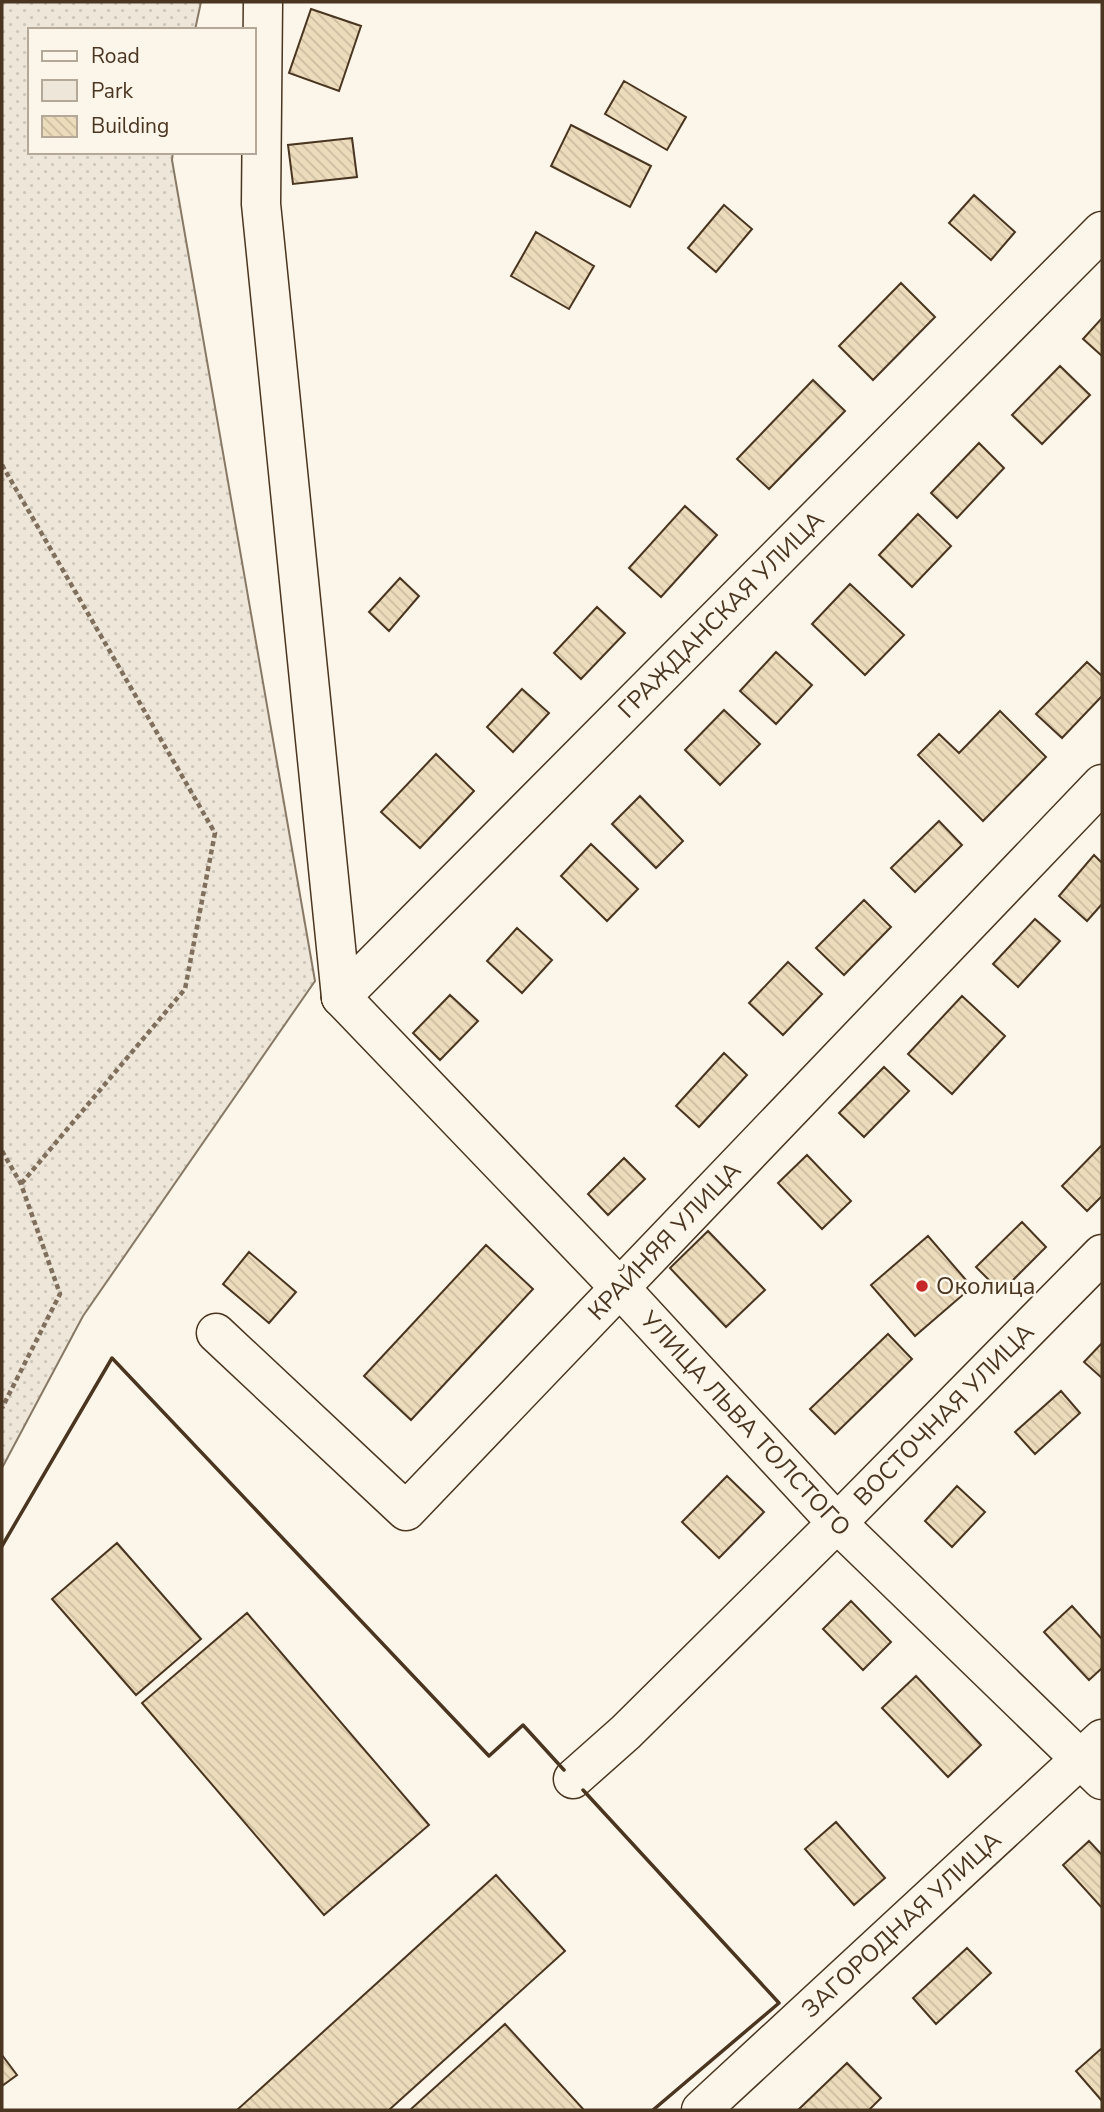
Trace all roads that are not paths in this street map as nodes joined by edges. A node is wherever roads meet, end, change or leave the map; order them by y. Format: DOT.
graph roads {
  1 [pos="263,2"];
  2 [pos="1102,231"];
  3 [pos="1102,784"];
  4 [pos="341,997"];
  5 [pos="1102,1254"];
  6 [pos="621,1289"];
  7 [pos="216,1333"];
  8 [pos="837,1523"];
  9 [pos="1095,1759"];
  10 [pos="573,1779"];
  11 [pos="701,2110"];
  1 -- 4 [label="street"];
  2 -- 4 [label="street, ГРАЖДАНСКАЯ УЛИЦА"];
  3 -- 6 [label="street, КРАЙНЯЯ УЛИЦА"];
  4 -- 6 [label="street, УЛИЦА ЛЬВА ТОЛСТОГО"];
  5 -- 8 [label="street, ВОСТОЧНАЯ УЛИЦА"];
  6 -- 7 [label="street, КРАЙНЯЯ УЛИЦА"];
  6 -- 8 [label="street, УЛИЦА ЛЬВА ТОЛСТОГО"];
  8 -- 9 [label="street, УЛИЦА ЛЬВА ТОЛСТОГО"];
  8 -- 10 [label="street, ВОСТОЧНАЯ УЛИЦА"];
  9 -- 11 [label="street, ЗАГОРОДНАЯ УЛИЦА"];
}
